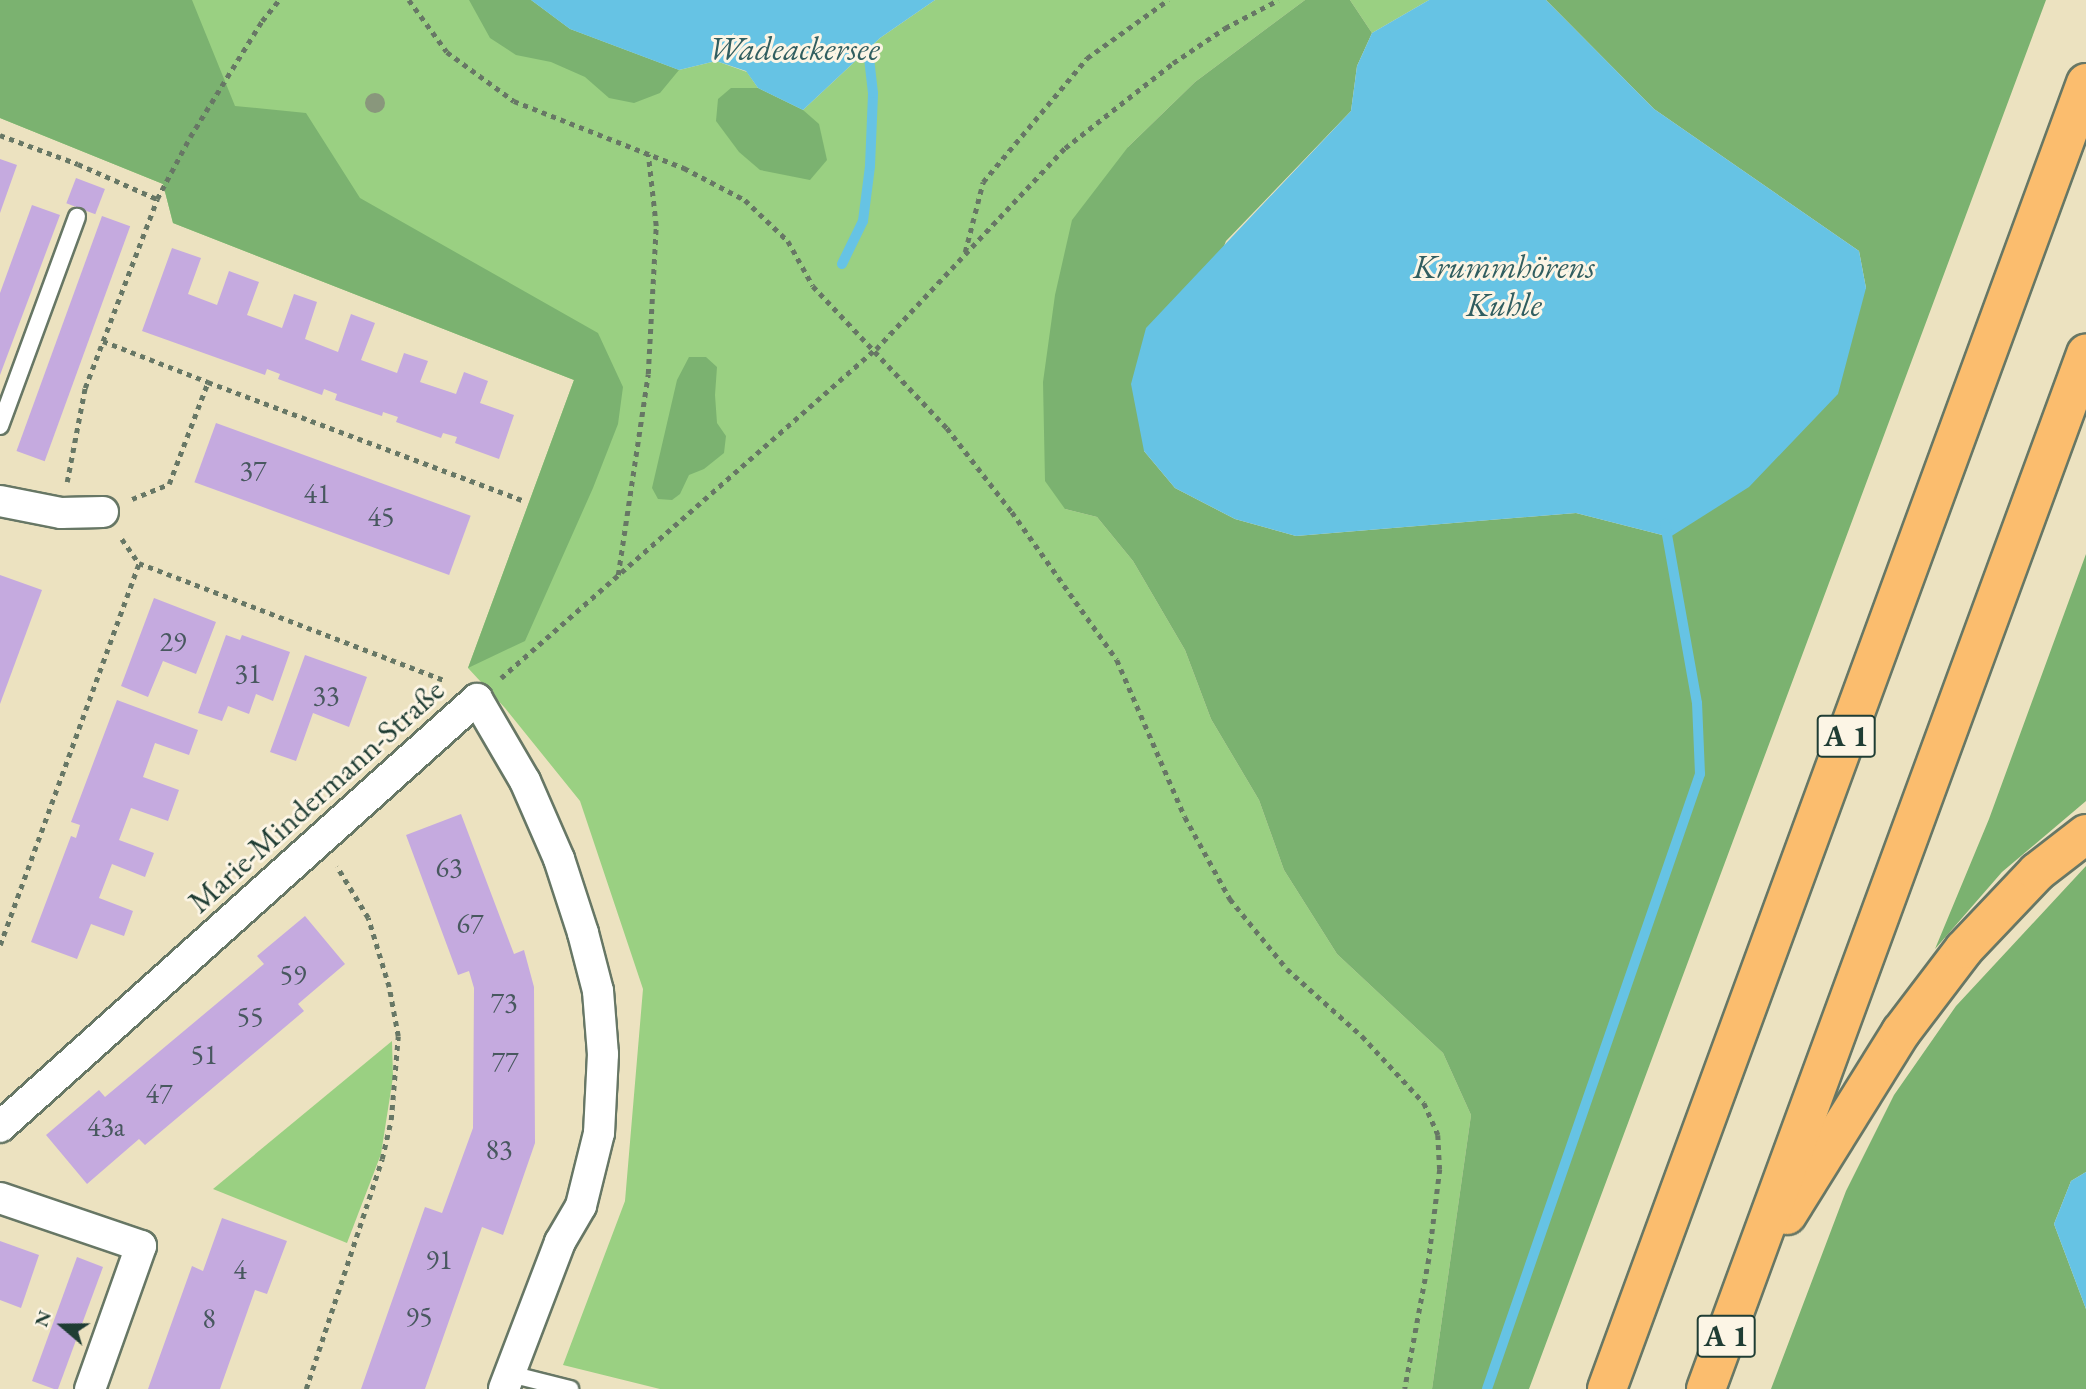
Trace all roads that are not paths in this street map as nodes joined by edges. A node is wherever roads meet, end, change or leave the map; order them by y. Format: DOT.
graph roads {
  1 [pos="2086,83"];
  2 [pos="77,217"];
  3 [pos="2086,354"];
  4 [pos="0,426"];
  5 [pos="0,501"];
  6 [pos="103,512"];
  7 [pos="2086,834"];
  8 [pos="0,1127"];
  9 [pos="0,1198"];
  10 [pos="1745,1282"];
  11 [pos="507,1382"];
  12 [pos="90,1389"];
  13 [pos="570,1389"];
  14 [pos="1607,1389"];
  15 [pos="1706,1389"];
  1 -- 14 [label="highway, A 1"];
  2 -- 4 [label="lane"];
  3 -- 10 [label="highway, A 1"];
  5 -- 6 [label="street"];
  7 -- 10 [label="highway"];
  8 -- 11 [label="street, Marie-Mindermann-Straße"];
  9 -- 12 [label="street"];
  10 -- 15 [label="highway, A 1"];
  11 -- 13 [label="lane"];
}
